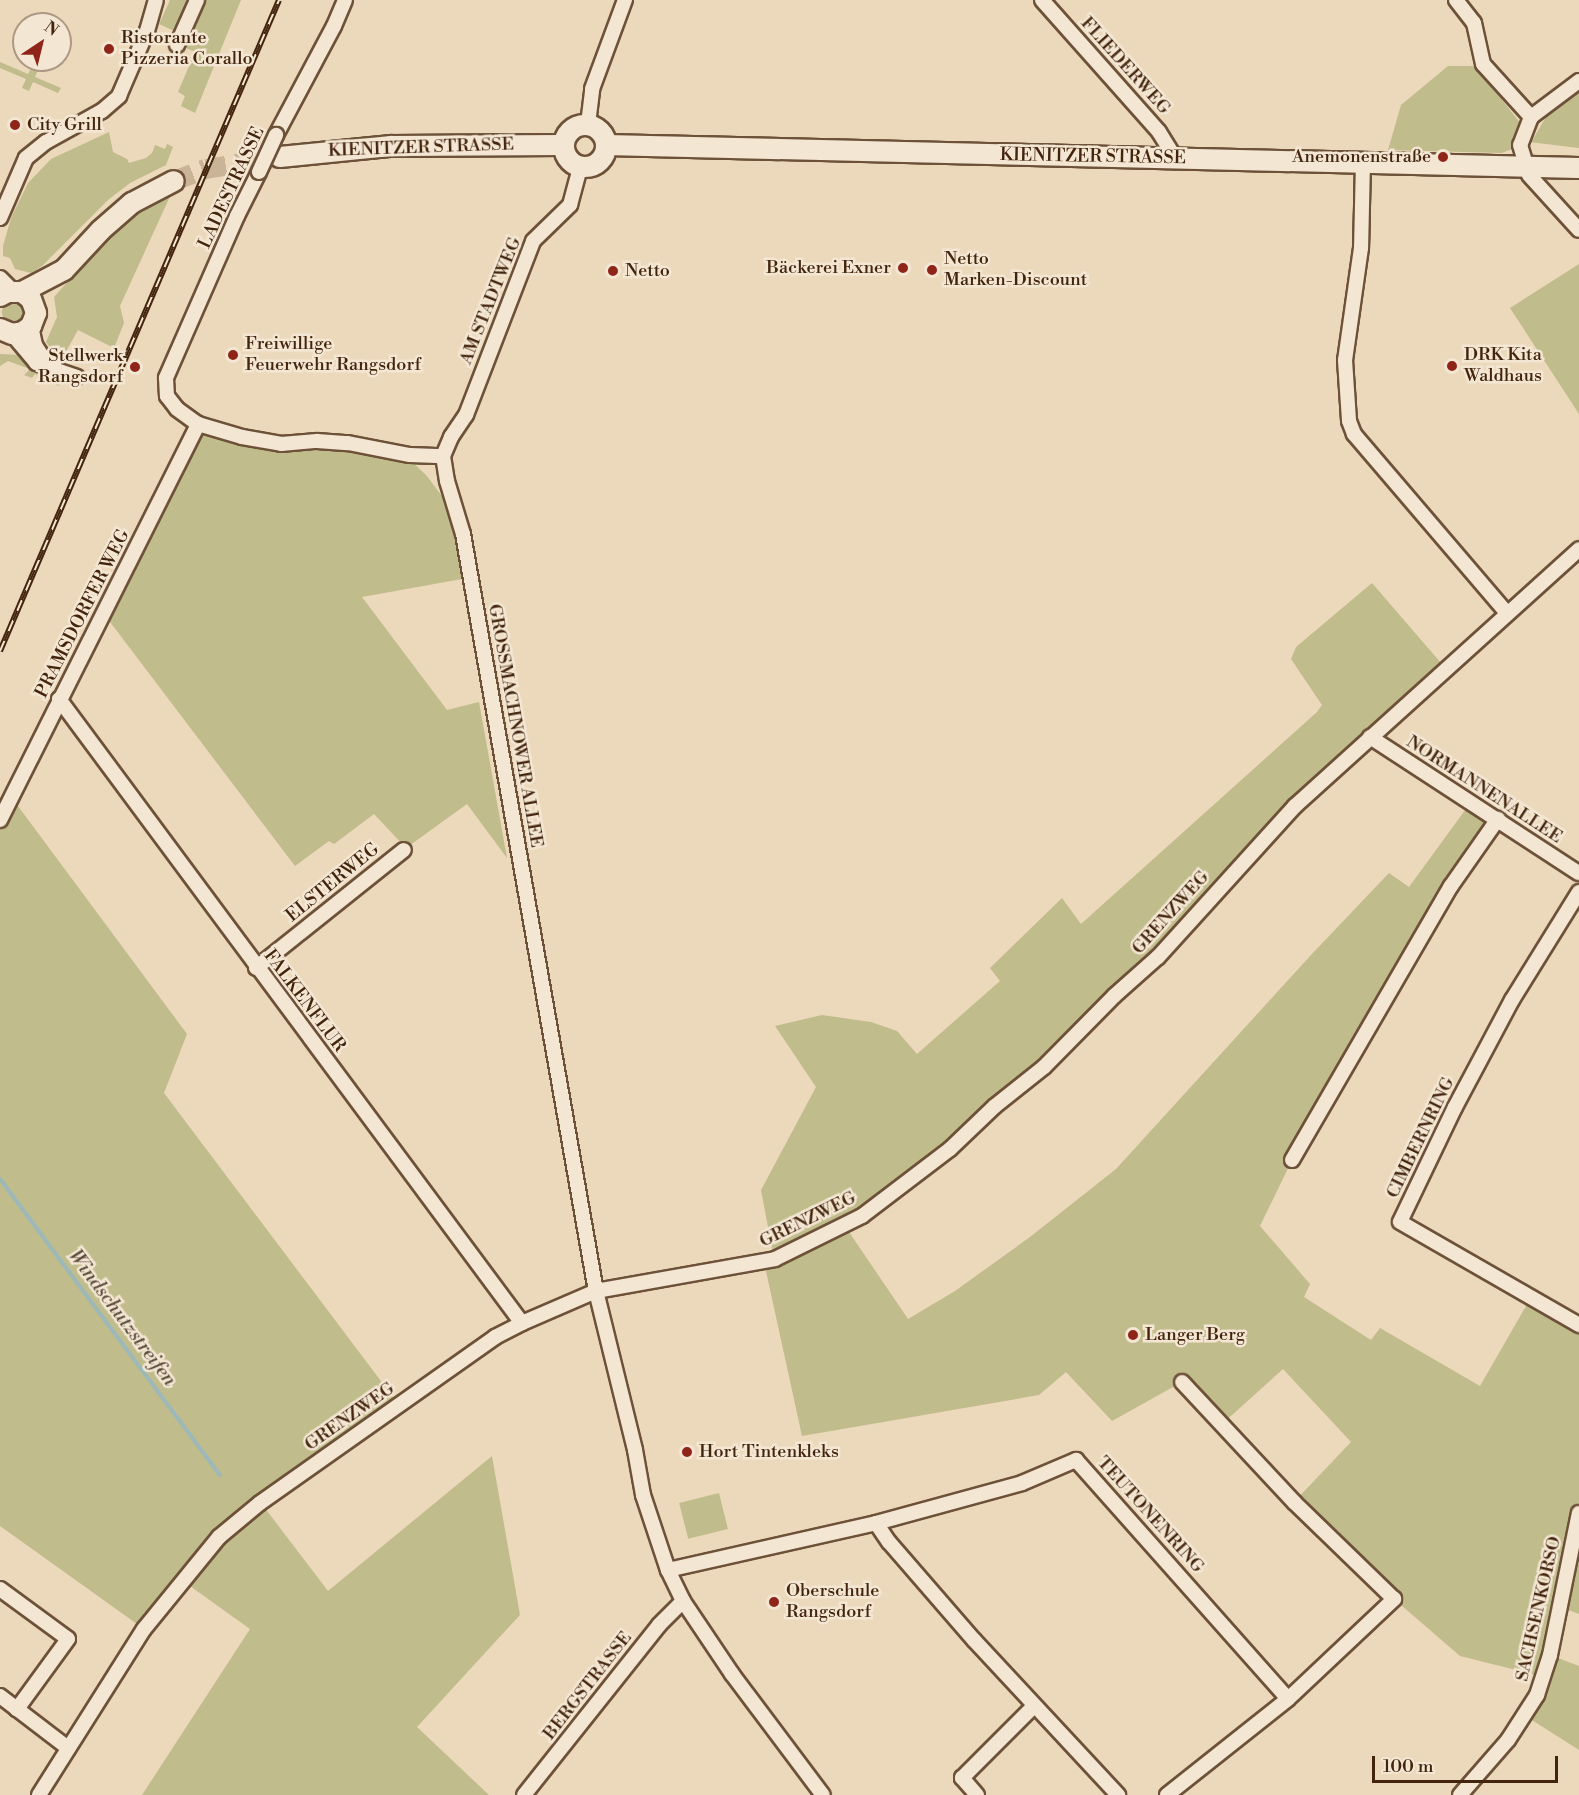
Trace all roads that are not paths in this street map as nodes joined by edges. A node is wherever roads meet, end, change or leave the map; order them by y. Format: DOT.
graph roads {
  1 [pos="156,0"];
  2 [pos="197,0"];
  3 [pos="345,0"];
  4 [pos="626,0"];
  5 [pos="1042,0"];
  6 [pos="1456,0"];
  7 [pos="177,45"];
  8 [pos="1579,81"];
  9 [pos="1531,117"];
  10 [pos="588,124"];
  11 [pos="563,145"];
  12 [pos="606,145"];
  13 [pos="280,157"];
  14 [pos="1176,159"];
  15 [pos="1363,162"];
  16 [pos="1525,166"];
  17 [pos="580,167"];
  18 [pos="1579,168"];
  19 [pos="174,181"];
  20 [pos="0,218"];
  21 [pos="1579,230"];
  22 [pos="64,270"];
  23 [pos="9,289"];
  24 [pos="33,317"];
  25 [pos="6,332"];
  26 [pos="198,424"];
  27 [pos="443,456"];
  28 [pos="1579,549"];
  29 [pos="1507,613"];
  30 [pos="59,699"];
  31 [pos="1370,737"];
  32 [pos="1498,819"];
  33 [pos="0,820"];
  34 [pos="404,849"];
  35 [pos="1577,869"];
  36 [pos="1579,892"];
  37 [pos="256,968"];
  38 [pos="1292,1160"];
  39 [pos="596,1291"];
  40 [pos="522,1323"];
  41 [pos="1579,1325"];
  42 [pos="1182,1382"];
  43 [pos="1579,1513"];
  44 [pos="876,1522"];
  45 [pos="668,1570"];
  46 [pos="0,1589"];
  47 [pos="683,1600"];
  48 [pos="0,1696"];
  49 [pos="1288,1699"];
  50 [pos="1033,1707"];
  51 [pos="17,1709"];
  52 [pos="68,1748"];
  53 [pos="39,1795"];
  54 [pos="524,1795"];
  55 [pos="823,1795"];
  56 [pos="977,1795"];
  57 [pos="1118,1795"];
  58 [pos="1167,1795"];
  59 [pos="1460,1795"];
  1 -- 20 [label="street"];
  2 -- 7 [label="street"];
  3 -- 26 [label="street, LADESTRASSE, bridge"];
  4 -- 10 [label="street"];
  5 -- 14 [label="street, FLIEDERWEG"];
  6 -- 9 [label="street"];
  8 -- 9 [label="street"];
  9 -- 16 [label="street"];
  10 -- 11 [label="street"];
  10 -- 12 [label="street"];
  11 -- 13 [label="street, KIENITZER STRASSE"];
  11 -- 17 [label="street"];
  12 -- 14 [label="street, KIENITZER STRASSE"];
  12 -- 17 [label="street"];
  14 -- 15 [label="street, KIENITZER STRASSE"];
  15 -- 16 [label="street, KIENITZER STRASSE"];
  15 -- 29 [label="street"];
  16 -- 18 [label="street, KIENITZER STRASSE"];
  16 -- 21 [label="street"];
  17 -- 27 [label="street, AM STADTWEG"];
  19 -- 22 [label="street"];
  22 -- 23 [label="street"];
  22 -- 24 [label="street"];
  23 -- 24 [label="street"];
  24 -- 25 [label="street"];
  24 -- 25 [label="street"];
  26 -- 27 [label="street"];
  26 -- 30 [label="street, PRAMSDORFER WEG"];
  27 -- 39 [label="street, GROSSMACHNOWER ALLEE"];
  28 -- 29 [label="street, GRENZWEG"];
  29 -- 31 [label="street, GRENZWEG"];
  30 -- 33 [label="street, PRAMSDORFER WEG"];
  30 -- 37 [label="street, FALKENFLUR"];
  31 -- 32 [label="street, NORMANNENALLEE"];
  31 -- 39 [label="street, GRENZWEG"];
  32 -- 35 [label="street, NORMANNENALLEE"];
  32 -- 38 [label="street"];
  34 -- 37 [label="street, ELSTERWEG"];
  36 -- 41 [label="street, CIMBERNRING"];
  37 -- 40 [label="street, FALKENFLUR"];
  39 -- 40 [label="street, GRENZWEG"];
  39 -- 45 [label="street, GROSSMACHNOWER ALLEE"];
  40 -- 52 [label="street, GRENZWEG"];
  42 -- 49 [label="street"];
  43 -- 59 [label="street, SACHSENKORSO"];
  44 -- 45 [label="street, TEUTONENRING"];
  44 -- 49 [label="street, TEUTONENRING"];
  44 -- 50 [label="street"];
  45 -- 47 [label="street, GROSSMACHNOWER ALLEE"];
  46 -- 51 [label="street"];
  47 -- 54 [label="street, BERGSTRASSE"];
  47 -- 55 [label="street, GROSSMACHNOWER ALLEE"];
  48 -- 51 [label="street"];
  49 -- 58 [label="street"];
  50 -- 56 [label="street"];
  50 -- 57 [label="street"];
  51 -- 52 [label="street"];
  52 -- 53 [label="street, GRENZWEG"];
}
